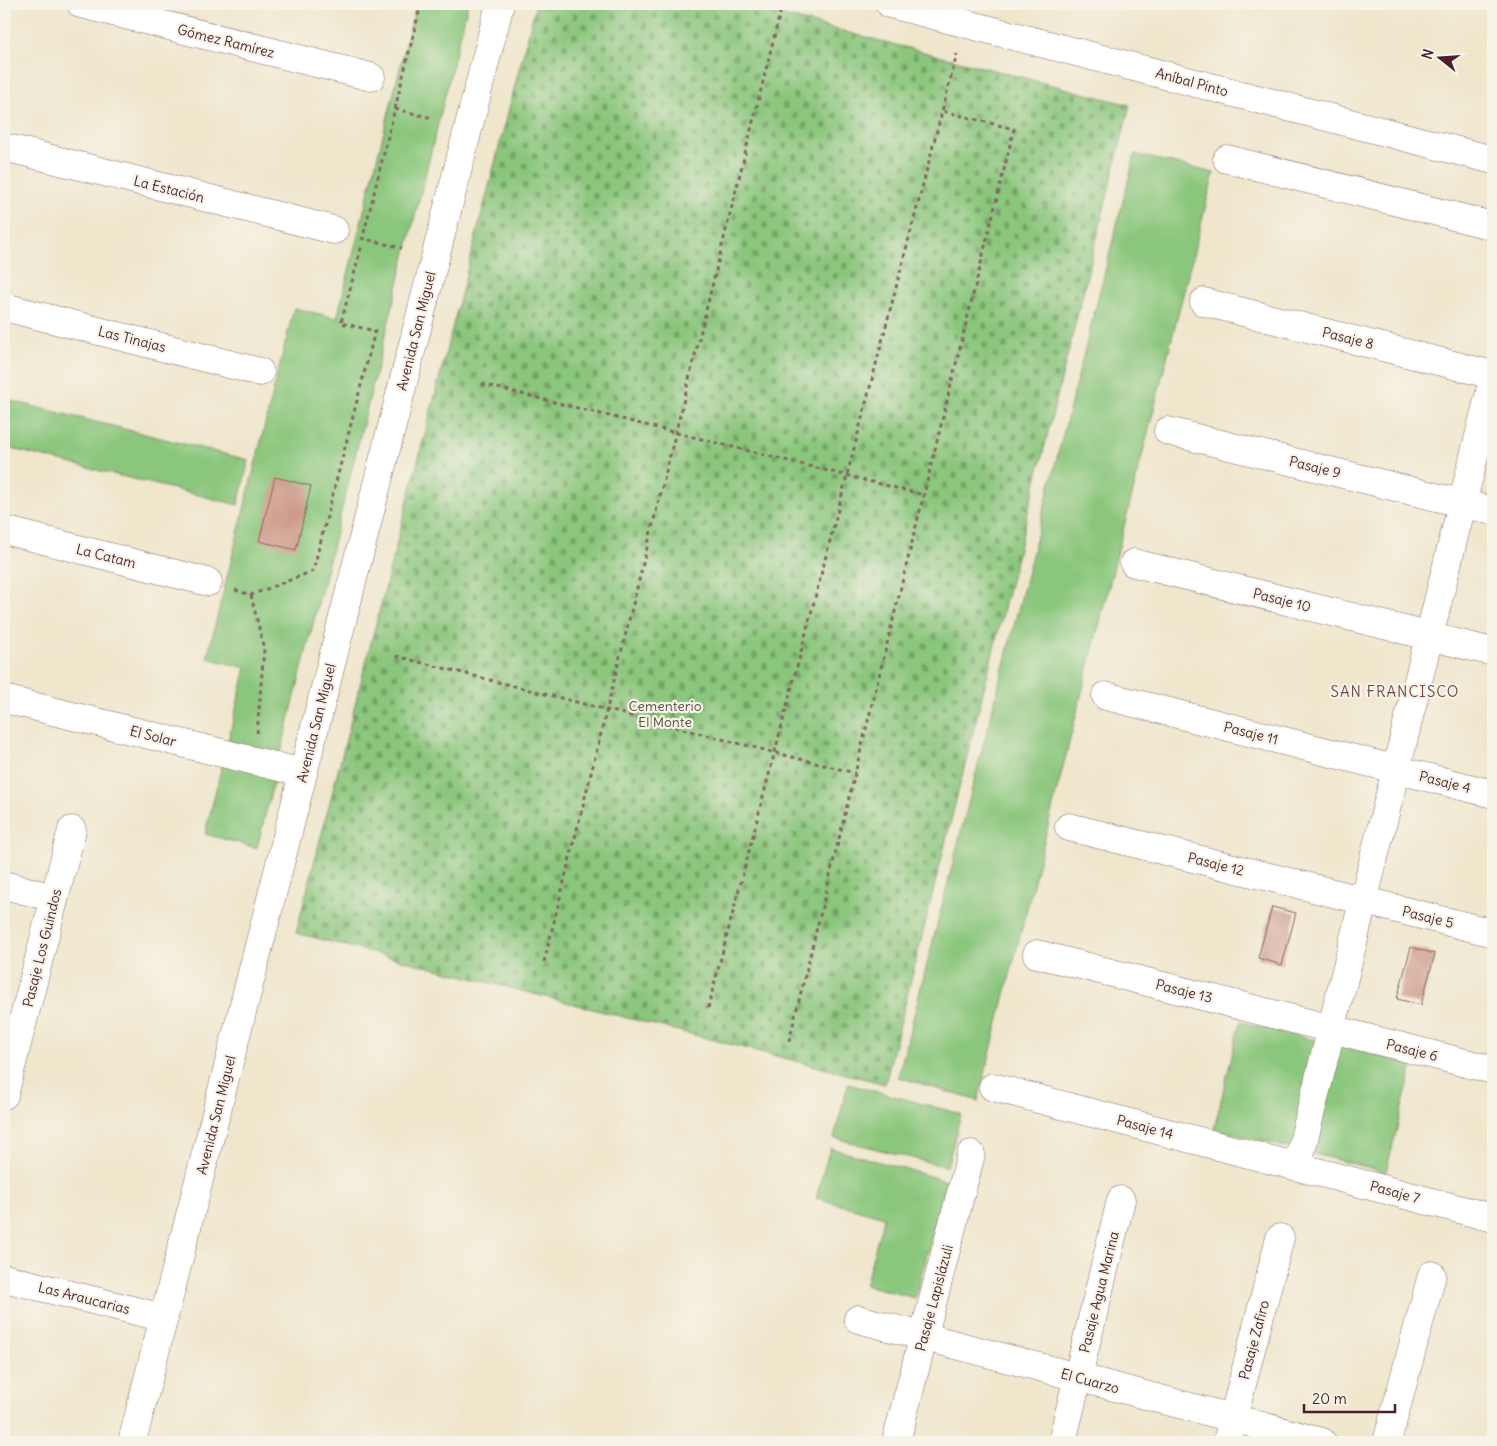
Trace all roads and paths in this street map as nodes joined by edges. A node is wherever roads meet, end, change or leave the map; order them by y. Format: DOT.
graph roads {
  1 [pos="81,4"];
  2 [pos="428,4"];
  3 [pos="500,4"];
  4 [pos="890,4"];
  5 [pos="781,9"];
  6 [pos="957,54"];
  7 [pos="371,78"];
  8 [pos="395,109"];
  9 [pos="942,111"];
  10 [pos="432,118"];
  11 [pos="4,147"];
  12 [pos="1227,159"];
  13 [pos="1493,160"];
  14 [pos="1493,226"];
  15 [pos="334,230"];
  16 [pos="363,238"];
  17 [pos="402,248"];
  18 [pos="1204,302"];
  19 [pos="4,307"];
  20 [pos="260,372"];
  21 [pos="1493,375"];
  22 [pos="1493,380"];
  23 [pos="482,384"];
  24 [pos="1168,431"];
  25 [pos="676,433"];
  26 [pos="848,476"];
  27 [pos="924,495"];
  28 [pos="1462,503"];
  29 [pos="1493,511"];
  30 [pos="4,530"];
  31 [pos="1134,563"];
  32 [pos="208,582"];
  33 [pos="1429,636"];
  34 [pos="1493,652"];
  35 [pos="396,656"];
  36 [pos="1106,696"];
  37 [pos="4,699"];
  38 [pos="607,710"];
  39 [pos="775,753"];
  40 [pos="253,761"];
  41 [pos="1396,770"];
  42 [pos="303,773"];
  43 [pos="855,773"];
  44 [pos="1493,794"];
  45 [pos="1069,827"];
  46 [pos="72,830"];
  47 [pos="4,885"];
  48 [pos="54,898"];
  49 [pos="1363,900"];
  50 [pos="1493,933"];
  51 [pos="1037,954"];
  52 [pos="544,962"];
  53 [pos="708,1008"];
  54 [pos="1331,1029"];
  55 [pos="789,1041"];
  56 [pos="1493,1070"];
  57 [pos="993,1087"];
  58 [pos="4,1095"];
  59 [pos="971,1154"];
  60 [pos="1297,1167"];
  61 [pos="1121,1200"];
  62 [pos="1493,1218"];
  63 [pos="1280,1238"];
  64 [pos="1432,1275"];
  65 [pos="4,1278"];
  66 [pos="164,1318"];
  67 [pos="858,1319"];
  68 [pos="924,1336"];
  69 [pos="1078,1377"];
  70 [pos="1230,1430"];
  71 [pos="132,1442"];
  72 [pos="896,1442"];
  73 [pos="1062,1442"];
  74 [pos="1322,1442"];
  75 [pos="1387,1442"];
  1 -- 7 [label="street, Gómez Ramírez"];
  2 -- 8 [label="path"];
  3 -- 42 [label="street, Avenida San Miguel"];
  4 -- 13 [label="street, Aníbal Pinto"];
  5 -- 25 [label="path"];
  6 -- 9 [label="path"];
  8 -- 10 [label="path"];
  8 -- 16 [label="path"];
  9 -- 26 [label="path"];
  9 -- 27 [label="path"];
  11 -- 15 [label="street, La Estación"];
  12 -- 14 [label="street"];
  15 -- 16 [label="path"];
  16 -- 17 [label="path"];
  16 -- 40 [label="path"];
  18 -- 21 [label="street, Pasaje 8"];
  19 -- 20 [label="street, Las Tinajas"];
  22 -- 28 [label="street"];
  23 -- 25 [label="path"];
  24 -- 28 [label="street, Pasaje 9"];
  25 -- 26 [label="path"];
  25 -- 38 [label="path"];
  26 -- 27 [label="path"];
  26 -- 39 [label="path"];
  27 -- 43 [label="path"];
  28 -- 29 [label="street, Pasaje 9"];
  28 -- 33 [label="street"];
  30 -- 32 [label="street, La Catam"];
  31 -- 33 [label="street, Pasaje 10"];
  33 -- 34 [label="street, Pasaje 10"];
  33 -- 41 [label="street"];
  35 -- 38 [label="path"];
  36 -- 41 [label="street, Pasaje 11"];
  37 -- 40 [label="street, El Solar"];
  38 -- 39 [label="path"];
  38 -- 52 [label="path"];
  39 -- 43 [label="path"];
  39 -- 53 [label="path"];
  40 -- 42 [label="street, El Solar"];
  41 -- 44 [label="street, Pasaje 4"];
  41 -- 49 [label="street"];
  42 -- 66 [label="street, Avenida San Miguel"];
  43 -- 55 [label="path"];
  45 -- 49 [label="street, Pasaje 12"];
  46 -- 48 [label="street, Pasaje Los Guindos"];
  47 -- 48 [label="street"];
  48 -- 58 [label="street, Pasaje Los Guindos"];
  49 -- 50 [label="street, Pasaje 5"];
  49 -- 54 [label="street"];
  51 -- 54 [label="street, Pasaje 13"];
  54 -- 56 [label="street, Pasaje 6"];
  54 -- 60 [label="street"];
  57 -- 60 [label="street, Pasaje 14"];
  59 -- 68 [label="street, Pasaje Lapislázuli"];
  60 -- 62 [label="street, Pasaje 7"];
  61 -- 69 [label="street, Pasaje Agua Marina"];
  63 -- 70 [label="street, Pasaje Zafiro"];
  64 -- 75 [label="street"];
  65 -- 66 [label="street, Las Araucarias"];
  66 -- 71 [label="street, Avenida San Miguel"];
  67 -- 68 [label="street, El Cuarzo"];
  68 -- 69 [label="street, El Cuarzo"];
  68 -- 72 [label="street, Pasaje Lapislázuli"];
  69 -- 70 [label="street, El Cuarzo"];
  69 -- 73 [label="street, Pasaje Agua Marina"];
  70 -- 74 [label="street, El Cuarzo"];
}
